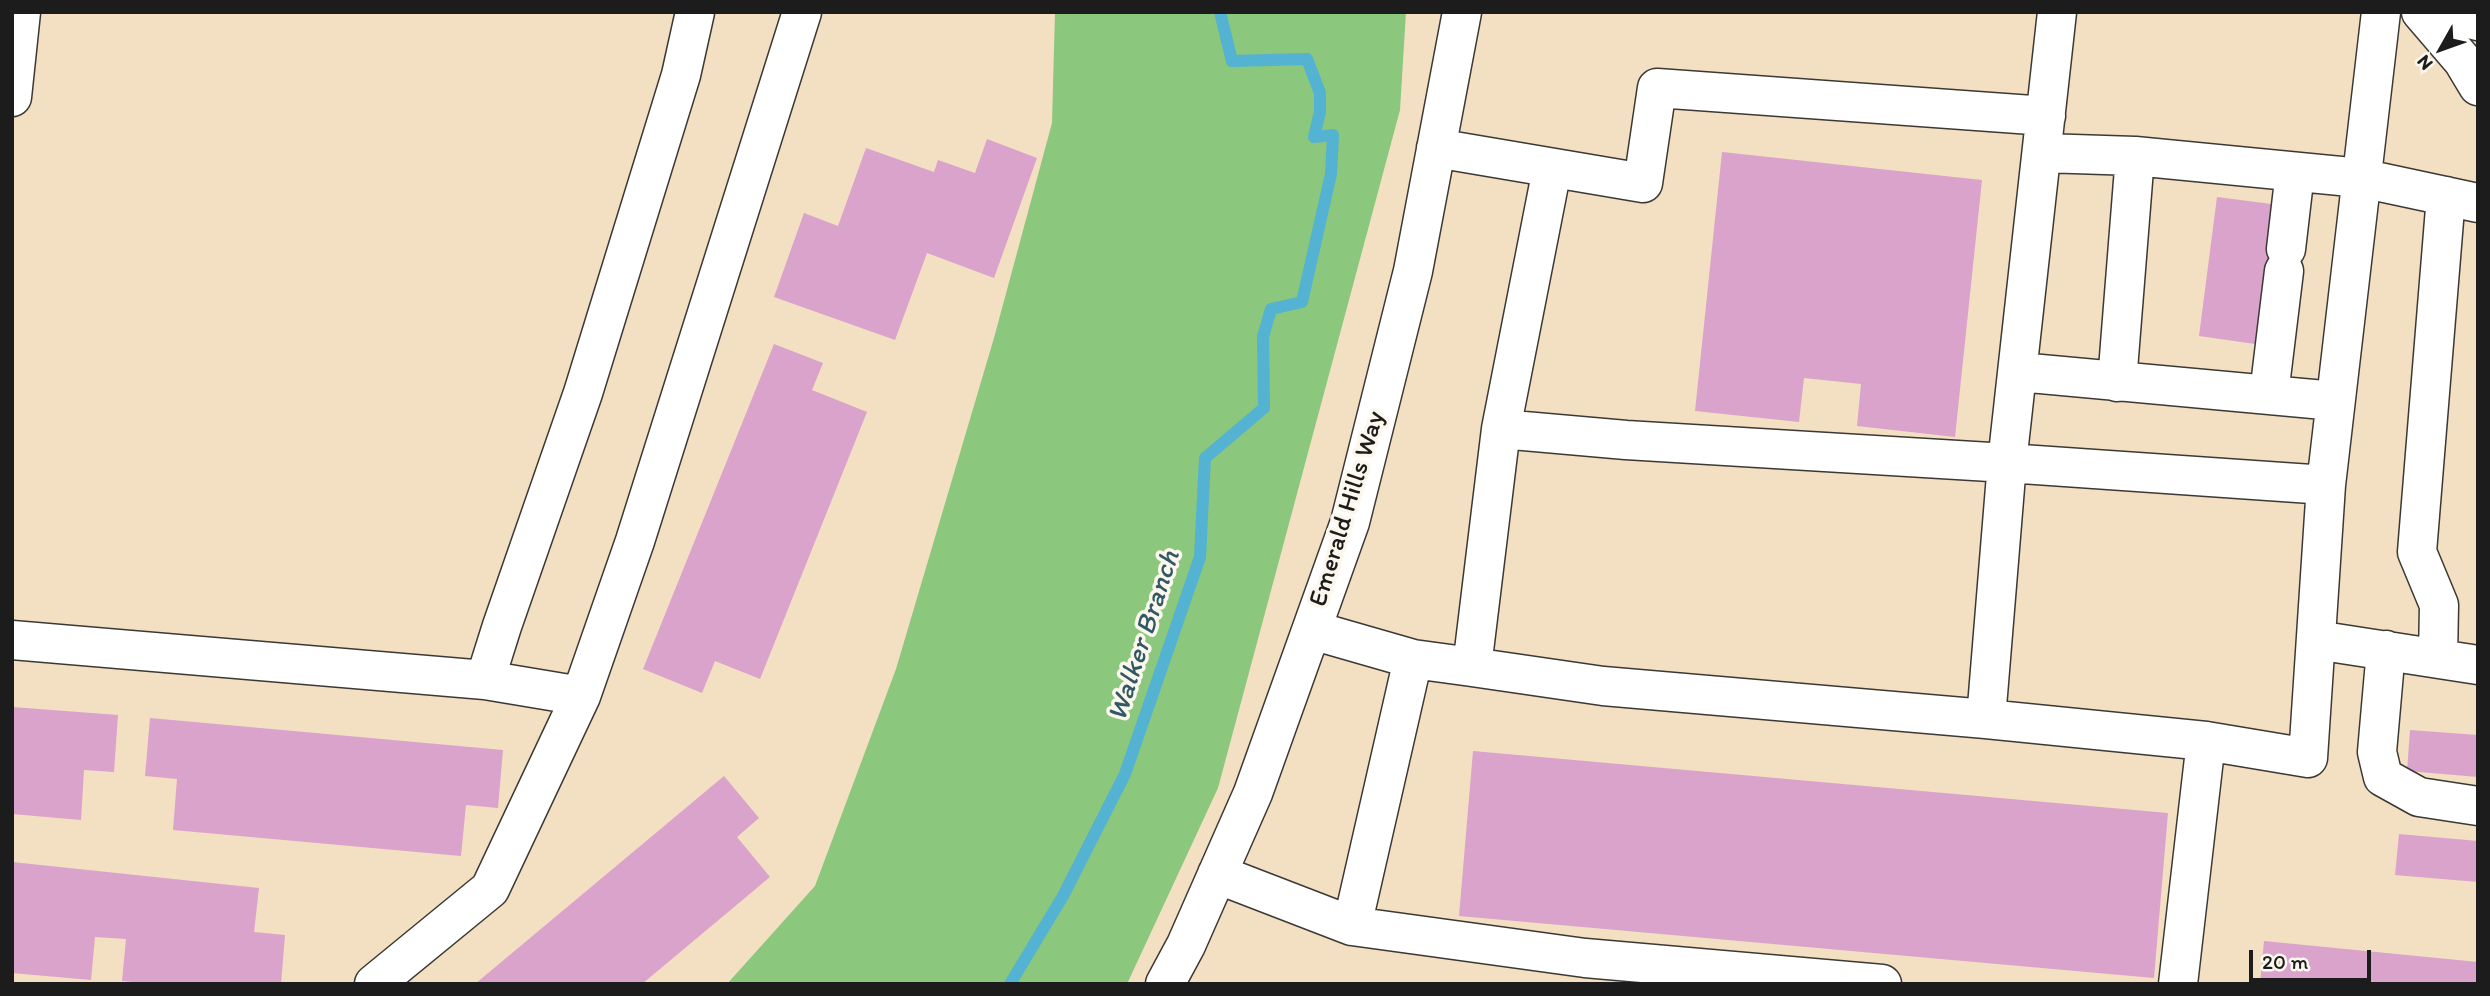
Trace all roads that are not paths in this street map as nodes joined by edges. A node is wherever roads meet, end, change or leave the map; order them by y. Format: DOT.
graph roads {
  1 [pos="21,12"];
  2 [pos="695,12"];
  3 [pos="802,12"];
  4 [pos="1462,12"];
  5 [pos="2057,12"];
  6 [pos="2381,12"];
  7 [pos="2421,12"];
  8 [pos="2442,12"];
  9 [pos="2478,21"];
  10 [pos="2478,86"];
  11 [pos="12,97"];
  12 [pos="2044,135"];
  13 [pos="1436,148"];
  14 [pos="2135,156"];
  15 [pos="1552,169"];
  16 [pos="2295,172"];
  17 [pos="2361,178"];
  18 [pos="2462,200"];
  19 [pos="2018,372"];
  20 [pos="2117,382"];
  21 [pos="2269,394"];
  22 [pos="2335,401"];
  23 [pos="1501,429"];
  24 [pos="2007,463"];
  25 [pos="2326,485"];
  26 [pos="1312,630"];
  27 [pos="12,640"];
  28 [pos="2316,640"];
  29 [pos="2386,650"];
  30 [pos="2438,658"];
  31 [pos="1413,659"];
  32 [pos="2478,665"];
  33 [pos="1472,667"];
  34 [pos="485,680"];
  35 [pos="582,696"];
  36 [pos="1986,719"];
  37 [pos="2206,741"];
  38 [pos="2478,806"];
  39 [pos="1217,874"];
  40 [pos="1352,926"];
  41 [pos="374,984"];
  42 [pos="1166,984"];
  43 [pos="1882,984"];
  44 [pos="2178,984"];
  1 -- 11 [label="street"];
  2 -- 34 [label="street"];
  3 -- 35 [label="street"];
  4 -- 13 [label="street, Emerald Hills Way"];
  5 -- 12 [label="street"];
  6 -- 17 [label="street"];
  7 -- 10 [label="street"];
  8 -- 9 [label="street"];
  12 -- 14 [label="street"];
  12 -- 15 [label="street"];
  12 -- 19 [label="street"];
  13 -- 15 [label="street"];
  13 -- 26 [label="street, Emerald Hills Way"];
  14 -- 16 [label="street"];
  14 -- 20 [label="street"];
  15 -- 23 [label="street"];
  16 -- 17 [label="street"];
  16 -- 21 [label="street"];
  17 -- 18 [label="street"];
  17 -- 22 [label="street"];
  18 -- 30 [label="street"];
  19 -- 20 [label="street"];
  19 -- 24 [label="street"];
  20 -- 21 [label="street"];
  21 -- 22 [label="street"];
  22 -- 25 [label="street"];
  23 -- 24 [label="street"];
  23 -- 33 [label="street"];
  24 -- 25 [label="street"];
  24 -- 36 [label="street"];
  25 -- 28 [label="street"];
  26 -- 31 [label="street"];
  26 -- 39 [label="street, Emerald Hills Way"];
  27 -- 34 [label="street"];
  28 -- 29 [label="street"];
  28 -- 37 [label="street"];
  29 -- 30 [label="street"];
  29 -- 38 [label="street"];
  30 -- 32 [label="street"];
  31 -- 33 [label="street"];
  31 -- 40 [label="street"];
  33 -- 36 [label="street"];
  34 -- 35 [label="street"];
  35 -- 41 [label="street"];
  36 -- 37 [label="street"];
  37 -- 44 [label="street"];
  39 -- 40 [label="street"];
  39 -- 42 [label="street, Emerald Hills Way"];
  40 -- 43 [label="street"];
}
